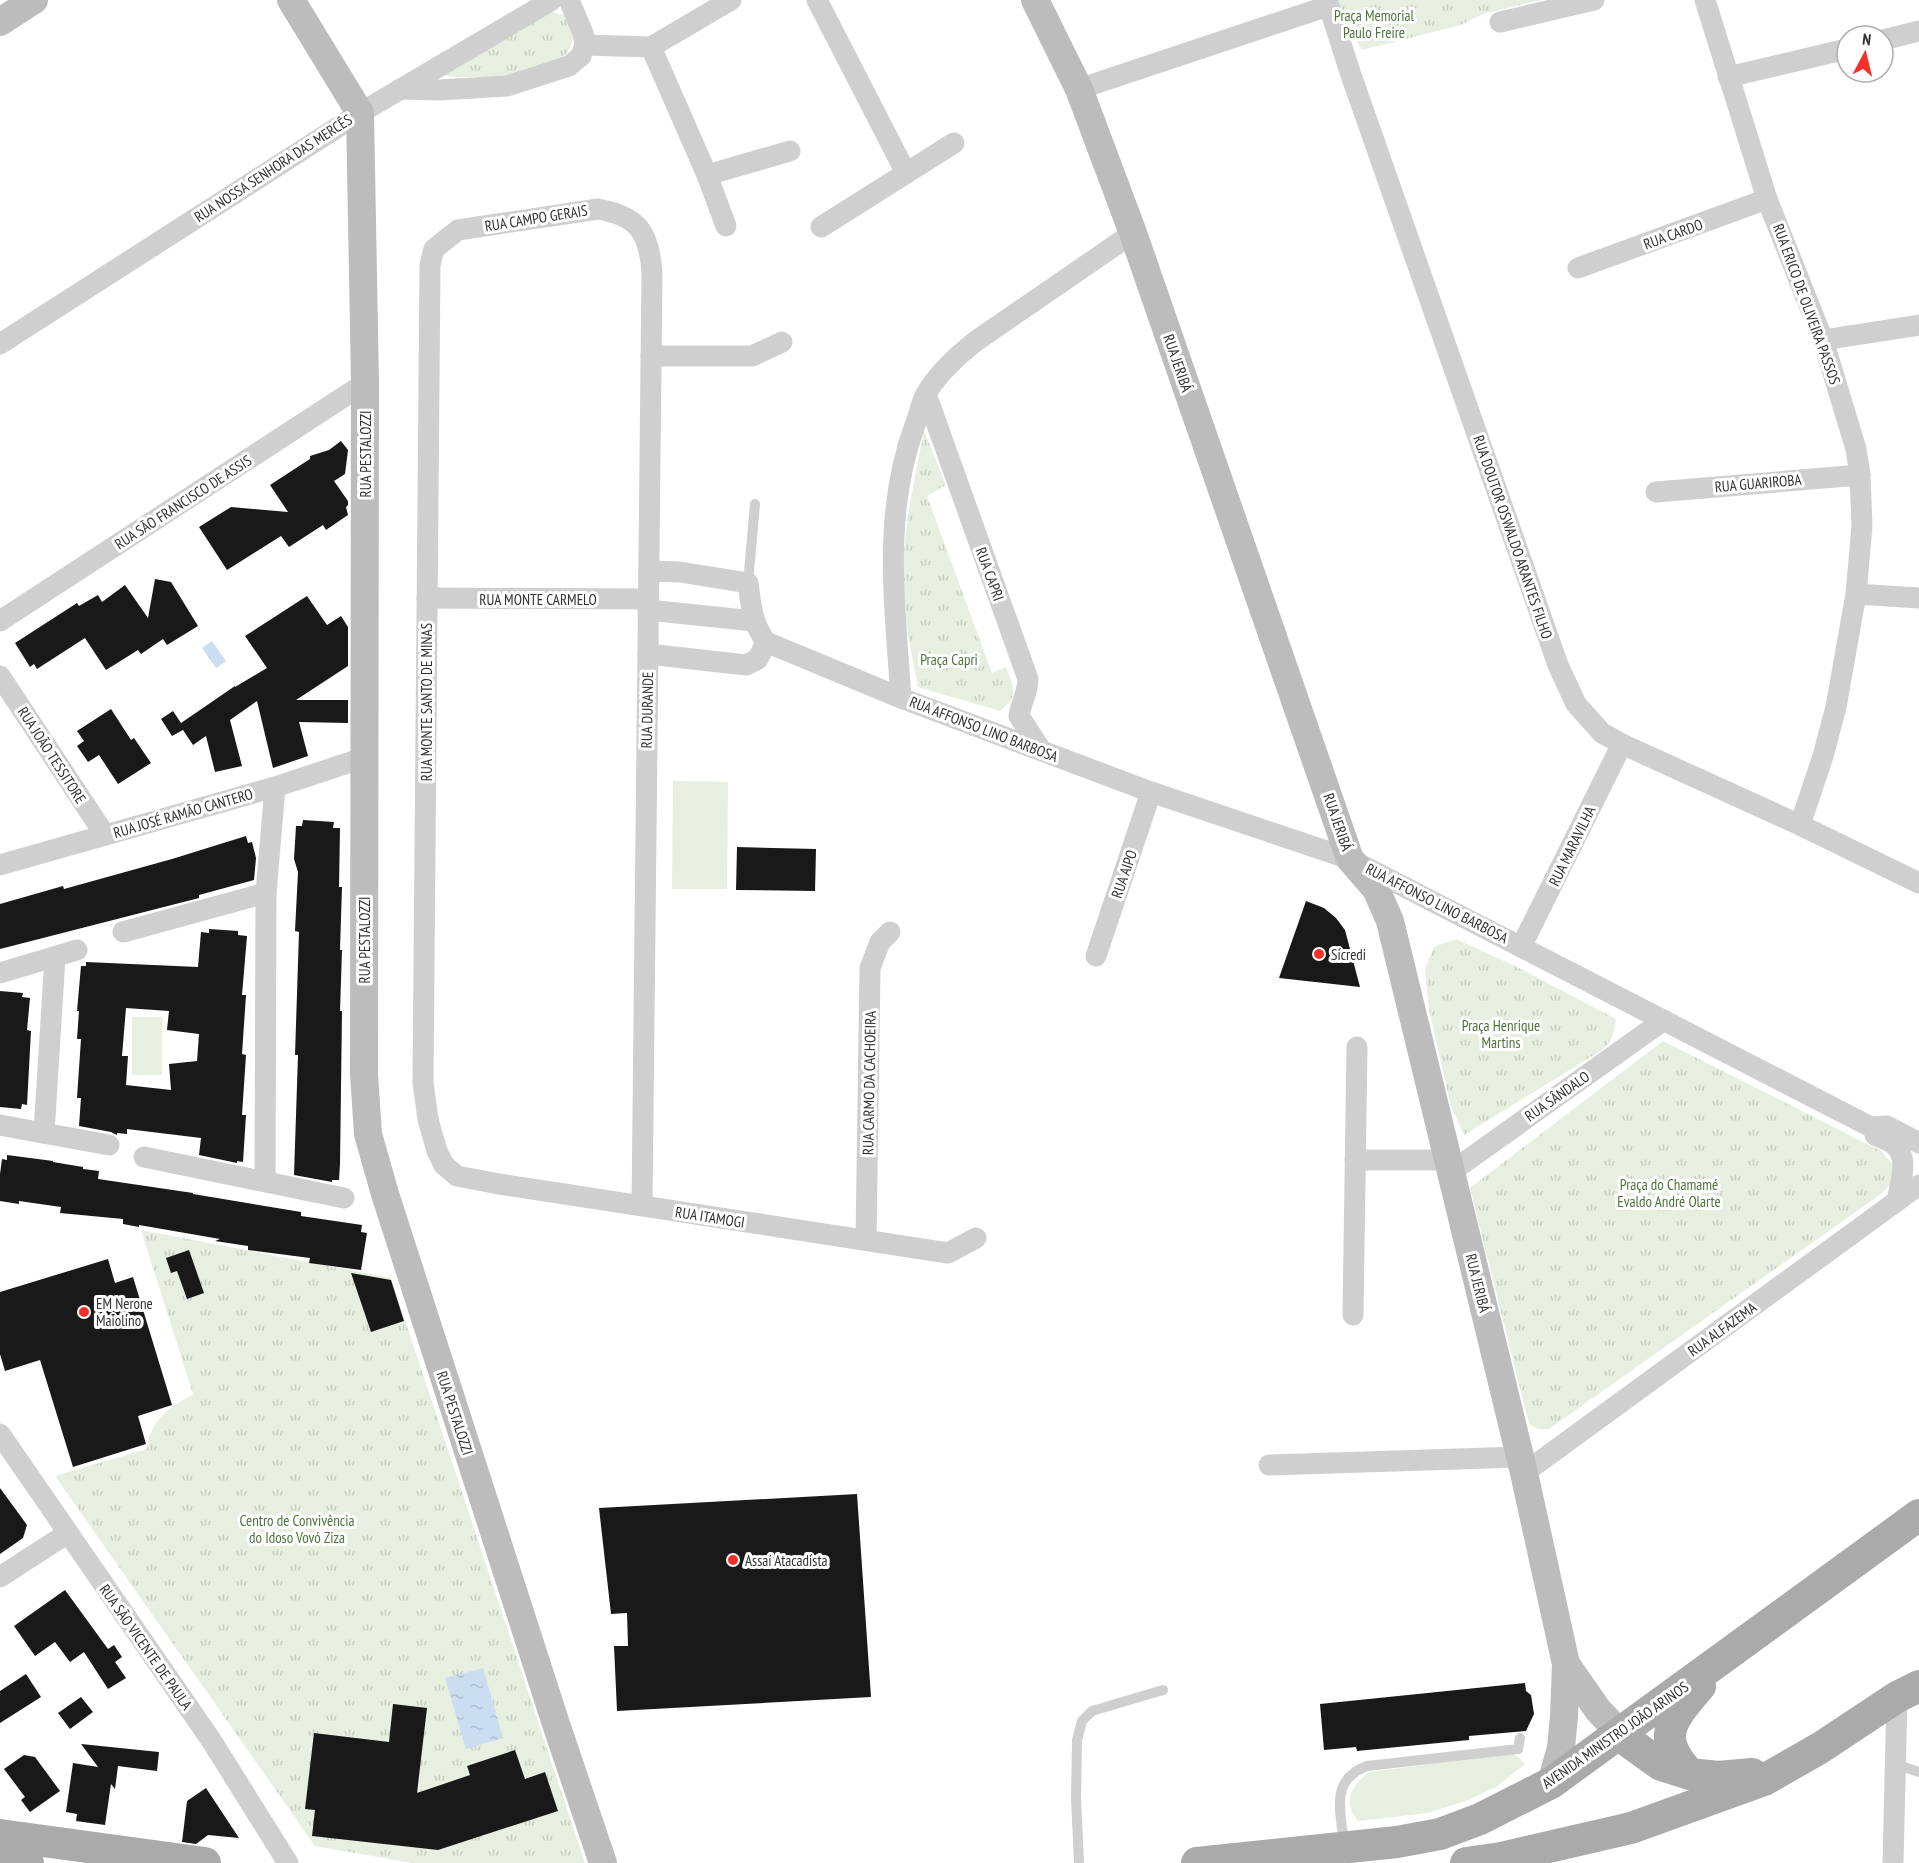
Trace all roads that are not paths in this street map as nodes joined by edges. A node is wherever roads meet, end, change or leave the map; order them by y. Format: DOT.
graph roads {
  1 [pos="34,0"];
  2 [pos="291,0"];
  3 [pos="552,0"];
  4 [pos="569,0"];
  5 [pos="731,0"];
  6 [pos="817,0"];
  7 [pos="1035,0"];
  8 [pos="1594,0"];
  9 [pos="1705,0"];
  10 [pos="1328,3"];
  11 [pos="0,22"];
  12 [pos="1500,22"];
  13 [pos="1919,31"];
  14 [pos="1895,37"];
  15 [pos="585,45"];
  16 [pos="651,47"];
  17 [pos="1835,52"];
  18 [pos="1728,78"];
  19 [pos="400,89"];
  20 [pos="1079,89"];
  21 [pos="360,113"];
  22 [pos="954,143"];
  23 [pos="790,151"];
  24 [pos="906,173"];
  25 [pos="707,176"];
  26 [pos="1767,200"];
  27 [pos="630,221"];
  28 [pos="726,226"];
  29 [pos="821,226"];
  30 [pos="1133,233"];
  31 [pos="443,240"];
  32 [pos="1578,268"];
  33 [pos="1919,325"];
  34 [pos="1823,340"];
  35 [pos="782,342"];
  36 [pos="0,345"];
  37 [pos="651,356"];
  38 [pos="365,383"];
  39 [pos="926,394"];
  40 [pos="1860,475"];
  41 [pos="1656,492"];
  42 [pos="755,504"];
  43 [pos="649,571"];
  44 [pos="748,583"];
  45 [pos="1856,594"];
  46 [pos="427,598"];
  47 [pos="1919,598"];
  48 [pos="648,604"];
  49 [pos="0,621"];
  50 [pos="754,621"];
  51 [pos="774,645"];
  52 [pos="648,654"];
  53 [pos="0,676"];
  54 [pos="901,698"];
  55 [pos="1622,744"];
  56 [pos="1041,750"];
  57 [pos="366,757"];
  58 [pos="275,787"];
  59 [pos="1152,792"];
  60 [pos="1800,825"];
  61 [pos="105,835"];
  62 [pos="1350,859"];
  63 [pos="0,865"];
  64 [pos="1919,883"];
  65 [pos="266,893"];
  66 [pos="123,932"];
  67 [pos="890,932"];
  68 [pos="1521,947"];
  69 [pos="77,950"];
  70 [pos="1096,956"];
  71 [pos="55,957"];
  72 [pos="0,973"];
  73 [pos="1664,1020"];
  74 [pos="1357,1047"];
  75 [pos="0,1125"];
  76 [pos="1871,1127"];
  77 [pos="44,1133"];
  78 [pos="1919,1143"];
  79 [pos="109,1145"];
  80 [pos="144,1157"];
  81 [pos="1355,1160"];
  82 [pos="444,1165"];
  83 [pos="1450,1166"];
  84 [pos="265,1181"];
  85 [pos="1919,1185"];
  86 [pos="344,1198"];
  87 [pos="1897,1201"];
  88 [pos="642,1206"];
  89 [pos="976,1238"];
  90 [pos="866,1240"];
  91 [pos="1353,1315"];
  92 [pos="0,1434"];
  93 [pos="1269,1465"];
  94 [pos="1522,1465"];
  95 [pos="1919,1515"];
  96 [pos="68,1533"];
  97 [pos="0,1577"];
  98 [pos="1727,1654"];
  99 [pos="1566,1664"];
  100 [pos="1164,1690"];
  101 [pos="1908,1692"];
  102 [pos="1620,1733"];
  103 [pos="1520,1738"];
  104 [pos="1820,1748"];
  105 [pos="1895,1764"];
  106 [pos="1919,1772"];
  107 [pos="1690,1774"];
  108 [pos="1551,1783"];
  109 [pos="1344,1847"];
  110 [pos="9,1849"];
  111 [pos="205,1863"];
  112 [pos="288,1863"];
  113 [pos="603,1863"];
  114 [pos="1079,1863"];
  115 [pos="1197,1863"];
  116 [pos="1466,1863"];
  117 [pos="1893,1863"];
  1 -- 11 [label="street"];
  2 -- 21 [label="street"];
  3 -- 19 [label="street, RUA NOSSA SENHORA DAS MERCÊS"];
  4 -- 15 [label="street"];
  5 -- 16 [label="street"];
  6 -- 24 [label="street"];
  7 -- 20 [label="street, RUA JERIBÁ"];
  8 -- 12 [label="street"];
  9 -- 18 [label="street, RUA ERICO DE OLIVEIRA PASSOS"];
  10 -- 20 [label="street"];
  10 -- 55 [label="street, RUA DOUTOR OSWALDO ARANTES FILHO"];
  13 -- 14 [label="street"];
  15 -- 16 [label="street"];
  15 -- 19 [label="street"];
  16 -- 25 [label="street"];
  17 -- 18 [label="street"];
  18 -- 26 [label="street, RUA ERICO DE OLIVEIRA PASSOS"];
  19 -- 21 [label="street, RUA NOSSA SENHORA DAS MERCÊS"];
  20 -- 30 [label="street, RUA JERIBÁ"];
  21 -- 36 [label="street, RUA NOSSA SENHORA DAS MERCÊS"];
  21 -- 38 [label="street, RUA PESTALOZZI"];
  22 -- 24 [label="street"];
  23 -- 25 [label="street"];
  24 -- 29 [label="street"];
  25 -- 28 [label="street"];
  26 -- 32 [label="street, RUA CARDO"];
  26 -- 34 [label="street, RUA ERICO DE OLIVEIRA PASSOS"];
  27 -- 31 [label="street, RUA CAMPO GERAIS"];
  27 -- 37 [label="street, RUA DURANDE"];
  30 -- 39 [label="street"];
  30 -- 62 [label="street, RUA JERIBÁ"];
  31 -- 46 [label="street, RUA MONTE SANTO DE MINAS"];
  33 -- 34 [label="street"];
  34 -- 40 [label="street, RUA ERICO DE OLIVEIRA PASSOS"];
  35 -- 37 [label="street"];
  37 -- 43 [label="street, RUA DURANDE"];
  38 -- 49 [label="street, RUA SÃO FRANCISCO DE ASSIS"];
  38 -- 57 [label="street, RUA PESTALOZZI"];
  39 -- 54 [label="street"];
  39 -- 56 [label="street, RUA CAPRI"];
  40 -- 41 [label="street, RUA GUARIROBA"];
  40 -- 45 [label="street, RUA ERICO DE OLIVEIRA PASSOS"];
  42 -- 44 [label="lane"];
  43 -- 44 [label="street"];
  43 -- 48 [label="street, RUA DURANDE"];
  44 -- 50 [label="street"];
  45 -- 47 [label="street"];
  45 -- 60 [label="street, RUA ERICO DE OLIVEIRA PASSOS"];
  46 -- 48 [label="street, RUA MONTE CARMELO"];
  46 -- 82 [label="street, RUA MONTE SANTO DE MINAS"];
  48 -- 50 [label="street, RUA MONTE CARMELO"];
  48 -- 52 [label="street, RUA DURANDE"];
  50 -- 51 [label="street"];
  51 -- 52 [label="street"];
  51 -- 54 [label="street, RUA AFFONSO LINO BARBOSA"];
  52 -- 88 [label="street, RUA DURANDE"];
  53 -- 61 [label="street, RUA JOÃO TESSITORE"];
  54 -- 56 [label="street, RUA AFFONSO LINO BARBOSA"];
  55 -- 60 [label="street, RUA DOUTOR OSWALDO ARANTES FILHO"];
  55 -- 68 [label="street, RUA MARAVILHA"];
  56 -- 59 [label="street, RUA AFFONSO LINO BARBOSA"];
  57 -- 58 [label="street, RUA JOSÉ RAMÃO CANTERO"];
  57 -- 113 [label="street, RUA PESTALOZZI"];
  58 -- 61 [label="street, RUA JOSÉ RAMÃO CANTERO"];
  58 -- 65 [label="street"];
  59 -- 62 [label="street, RUA AFFONSO LINO BARBOSA"];
  59 -- 70 [label="street, RUA AIPO"];
  60 -- 64 [label="street, RUA DOUTOR OSWALDO ARANTES FILHO"];
  61 -- 63 [label="street, RUA JOSÉ RAMÃO CANTERO"];
  62 -- 68 [label="street, RUA AFFONSO LINO BARBOSA"];
  62 -- 83 [label="street, RUA JERIBÁ"];
  65 -- 66 [label="street"];
  65 -- 84 [label="street"];
  67 -- 90 [label="street, RUA CARMO DA CACHOEIRA"];
  68 -- 73 [label="street, RUA AFFONSO LINO BARBOSA"];
  69 -- 71 [label="street"];
  71 -- 72 [label="street"];
  71 -- 77 [label="street"];
  73 -- 76 [label="street, RUA AFFONSO LINO BARBOSA"];
  73 -- 83 [label="street, RUA SÂNDALO"];
  74 -- 81 [label="street"];
  75 -- 77 [label="street"];
  76 -- 78 [label="street, RUA AFFONSO LINO BARBOSA"];
  76 -- 87 [label="street, RUA AFFONSO LINO BARBOSA"];
  77 -- 79 [label="street"];
  80 -- 84 [label="street"];
  81 -- 83 [label="street"];
  81 -- 91 [label="street"];
  82 -- 88 [label="street, RUA ITAMOGI"];
  83 -- 94 [label="street, RUA JERIBÁ"];
  84 -- 86 [label="street"];
  85 -- 87 [label="street, RUA ALFAZEMA"];
  87 -- 94 [label="street, RUA ALFAZEMA"];
  88 -- 90 [label="street, RUA ITAMOGI"];
  89 -- 90 [label="street, RUA ITAMOGI"];
  92 -- 96 [label="street, RUA SÃO VICENTE DE PAULA"];
  93 -- 94 [label="street"];
  94 -- 99 [label="street, RUA JERIBÁ"];
  95 -- 98 [label="main road, AVENIDA MINISTRO JOÃO ARINOS"];
  96 -- 97 [label="street"];
  96 -- 112 [label="street, RUA SÃO VICENTE DE PAULA"];
  98 -- 102 [label="main road, AVENIDA MINISTRO JOÃO ARINOS"];
  98 -- 107 [label="main road"];
  99 -- 102 [label="street"];
  99 -- 108 [label="street"];
  100 -- 114 [label="lane"];
  101 -- 104 [label="main road"];
  101 -- 105 [label="street"];
  102 -- 107 [label="main road"];
  102 -- 108 [label="main road, AVENIDA MINISTRO JOÃO ARINOS"];
  103 -- 109 [label="lane"];
  104 -- 107 [label="main road"];
  104 -- 116 [label="main road"];
  105 -- 106 [label="lane"];
  105 -- 117 [label="street"];
  108 -- 109 [label="main road, AVENIDA MINISTRO JOÃO ARINOS"];
  109 -- 115 [label="main road, AVENIDA MINISTRO JOÃO ARINOS"];
  110 -- 111 [label="main road"];
}
